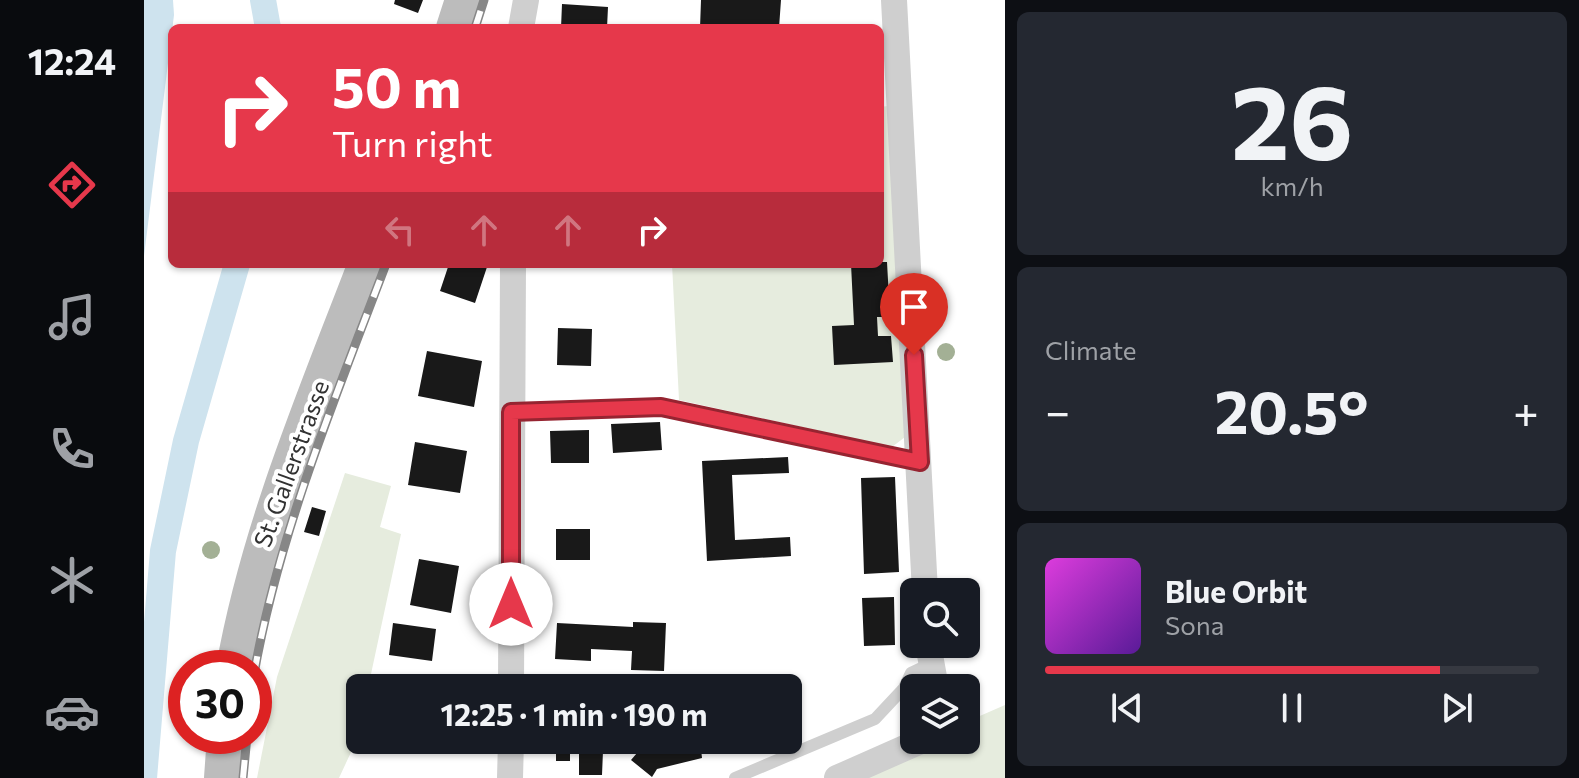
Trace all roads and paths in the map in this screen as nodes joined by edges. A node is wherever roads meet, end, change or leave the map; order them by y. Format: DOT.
graph roads {
  1 [pos="463,0"];
  2 [pos="526,0"];
  3 [pos="894,0"];
  4 [pos="455,24"];
  5 [pos="522,24"];
  6 [pos="364,268"];
  7 [pos="513,268"];
  8 [pos="511,412"];
  9 [pos="920,462"];
  10 [pos="924,578"];
  11 [pos="238,650"];
  12 [pos="931,665"];
  13 [pos="511,674"];
  14 [pos="900,750"];
  15 [pos="224,754"];
  16 [pos="511,754"];
  17 [pos="222,778"];
  18 [pos="510,778"];
  19 [pos="735,778"];
  20 [pos="837,778"];
  1 -- 4 [label="main road"];
  2 -- 5 [label="street"];
  3 -- 9 [label="street"];
  6 -- 11 [label="main road, St. Gallerstrasse"];
  7 -- 8 [label="street"];
  8 -- 9 [label="lane"];
  8 -- 13 [label="street"];
  9 -- 10 [label="street"];
  12 -- 19 [label="lane"];
  14 -- 20 [label="street"];
  15 -- 17 [label="main road"];
  16 -- 18 [label="street"];
}
